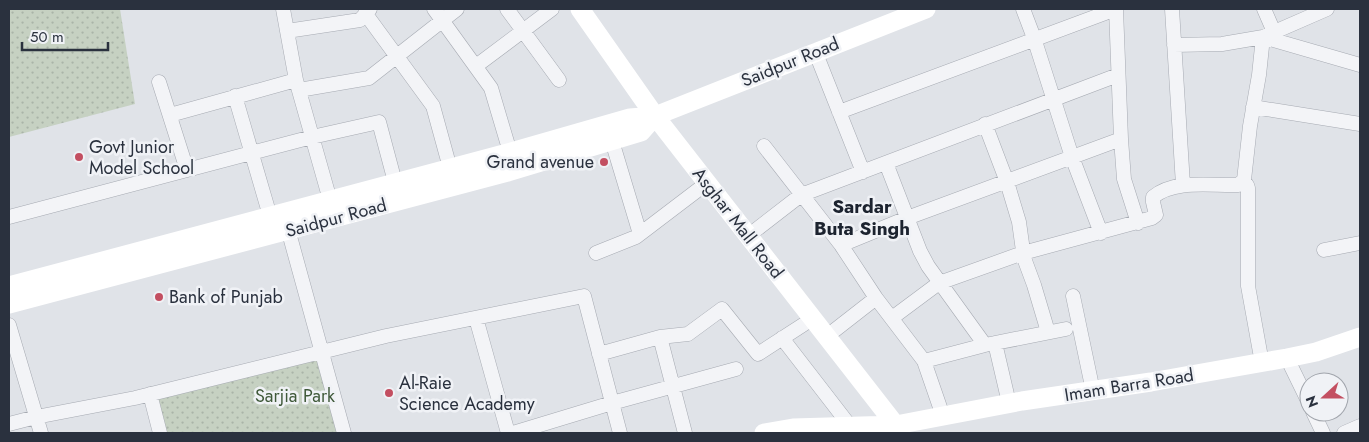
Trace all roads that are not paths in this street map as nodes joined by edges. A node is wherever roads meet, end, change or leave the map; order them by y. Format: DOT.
graph roads {
  1 [pos="283,9"];
  2 [pos="457,9"];
  3 [pos="507,9"];
  4 [pos="552,9"];
  5 [pos="580,9"];
  6 [pos="926,9"];
  7 [pos="1023,9"];
  8 [pos="1172,9"];
  9 [pos="1264,9"];
  10 [pos="1327,9"];
  11 [pos="367,11"];
  12 [pos="438,14"];
  13 [pos="523,30"];
  14 [pos="287,31"];
  15 [pos="1268,35"];
  16 [pos="1034,38"];
  17 [pos="1174,45"];
  18 [pos="816,51"];
  19 [pos="396,57"];
  20 [pos="1360,64"];
  21 [pos="476,66"];
  22 [pos="1118,75"];
  23 [pos="559,80"];
  24 [pos="159,82"];
  25 [pos="297,85"];
  26 [pos="235,96"];
  27 [pos="1054,99"];
  28 [pos="1253,107"];
  29 [pos="839,112"];
  30 [pos="170,115"];
  31 [pos="655,116"];
  32 [pos="985,124"];
  33 [pos="1360,124"];
  34 [pos="312,137"];
  35 [pos="1121,139"];
  36 [pos="612,141"];
  37 [pos="764,146"];
  38 [pos="510,152"];
  39 [pos="252,153"];
  40 [pos="1072,157"];
  41 [pos="886,163"];
  42 [pos="450,168"];
  43 [pos="187,170"];
  44 [pos="863,172"];
  45 [pos="394,182"];
  46 [pos="1007,182"];
  47 [pos="707,183"];
  48 [pos="1242,183"];
  49 [pos="1183,185"];
  50 [pos="801,195"];
  51 [pos="330,200"];
  52 [pos="277,214"];
  53 [pos="9,217"];
  54 [pos="908,218"];
  55 [pos="1138,223"];
  56 [pos="289,230"];
  57 [pos="1101,233"];
  58 [pos="640,234"];
  59 [pos="748,236"];
  60 [pos="1360,243"];
  61 [pos="841,245"];
  62 [pos="1324,250"];
  63 [pos="596,253"];
  64 [pos="1023,253"];
  65 [pos="939,283"];
  66 [pos="9,286"];
  67 [pos="1073,296"];
  68 [pos="876,298"];
  69 [pos="9,304"];
  70 [pos="476,318"];
  71 [pos="892,318"];
  72 [pos="812,319"];
  73 [pos="9,326"];
  74 [pos="1066,328"];
  75 [pos="1048,332"];
  76 [pos="826,337"];
  77 [pos="1360,337"];
  78 [pos="660,338"];
  79 [pos="782,338"];
  80 [pos="990,344"];
  81 [pos="322,352"];
  82 [pos="599,354"];
  83 [pos="1287,358"];
  84 [pos="924,361"];
  85 [pos="1262,363"];
  86 [pos="736,369"];
  87 [pos="1299,383"];
  88 [pos="673,386"];
  89 [pos="1094,391"];
  90 [pos="150,394"];
  91 [pos="612,403"];
  92 [pos="1009,403"];
  93 [pos="944,416"];
  94 [pos="36,417"];
  95 [pos="9,424"];
  96 [pos="850,426"];
  97 [pos="1360,426"];
  98 [pos="899,429"];
  99 [pos="829,430"];
  100 [pos="41,433"];
  101 [pos="160,433"];
  102 [pos="344,433"];
  103 [pos="508,433"];
  104 [pos="513,433"];
  105 [pos="620,433"];
  106 [pos="686,433"];
  107 [pos="764,433"];
  108 [pos="1344,433"];
  1 -- 14 [label="street"];
  2 -- 12 [label="street"];
  3 -- 13 [label="street"];
  4 -- 13 [label="street"];
  5 -- 31 [label="main road, Asghar Mall Road"];
  6 -- 18 [label="main road, Saidpur Road"];
  7 -- 16 [label="street"];
  8 -- 17 [label="street"];
  9 -- 15 [label="street"];
  10 -- 15 [label="street"];
  11 -- 14 [label="street"];
  11 -- 19 [label="street"];
  12 -- 19 [label="street"];
  12 -- 21 [label="street"];
  13 -- 21 [label="street"];
  13 -- 23 [label="street"];
  14 -- 25 [label="street"];
  15 -- 17 [label="street"];
  15 -- 20 [label="street"];
  15 -- 28 [label="street"];
  16 -- 22 [label="street"];
  16 -- 27 [label="street"];
  16 -- 29 [label="street"];
  17 -- 49 [label="street"];
  18 -- 29 [label="street"];
  18 -- 31 [label="main road, Saidpur Road"];
  19 -- 25 [label="street"];
  19 -- 42 [label="street"];
  21 -- 38 [label="street"];
  22 -- 27 [label="street"];
  22 -- 35 [label="street"];
  24 -- 30 [label="street"];
  25 -- 26 [label="street"];
  25 -- 34 [label="street"];
  26 -- 30 [label="street"];
  26 -- 39 [label="street"];
  27 -- 32 [label="street"];
  27 -- 40 [label="street"];
  28 -- 33 [label="street"];
  28 -- 48 [label="street"];
  29 -- 44 [label="street"];
  30 -- 43 [label="street"];
  31 -- 36 [label="main road, Saidpur Road"];
  31 -- 38 [label="main road, Saidpur Road"];
  31 -- 47 [label="main road, Asghar Mall Road"];
  32 -- 41 [label="street"];
  32 -- 46 [label="street"];
  34 -- 39 [label="street"];
  34 -- 45 [label="street"];
  34 -- 51 [label="street"];
  35 -- 40 [label="street"];
  35 -- 55 [label="street"];
  36 -- 56 [label="main road, Saidpur Road"];
  36 -- 58 [label="street"];
  37 -- 50 [label="street"];
  38 -- 42 [label="main road, Saidpur Road"];
  39 -- 43 [label="street"];
  39 -- 52 [label="street"];
  40 -- 46 [label="street"];
  40 -- 57 [label="street"];
  41 -- 44 [label="street"];
  41 -- 54 [label="street"];
  42 -- 45 [label="main road, Saidpur Road"];
  43 -- 53 [label="street"];
  44 -- 50 [label="street"];
  45 -- 51 [label="main road, Saidpur Road"];
  46 -- 54 [label="street"];
  46 -- 64 [label="street"];
  47 -- 58 [label="street"];
  47 -- 59 [label="main road, Asghar Mall Road"];
  48 -- 49 [label="street"];
  48 -- 85 [label="street"];
  49 -- 55 [label="street"];
  50 -- 59 [label="street"];
  50 -- 61 [label="street"];
  51 -- 52 [label="main road, Saidpur Road"];
  52 -- 56 [label="street"];
  52 -- 66 [label="main road, Saidpur Road"];
  54 -- 61 [label="street"];
  54 -- 65 [label="street"];
  55 -- 57 [label="street"];
  56 -- 69 [label="main road, Saidpur Road"];
  56 -- 81 [label="street"];
  57 -- 64 [label="street"];
  58 -- 63 [label="street"];
  59 -- 72 [label="main road, Asghar Mall Road"];
  60 -- 62 [label="street"];
  61 -- 68 [label="street"];
  64 -- 65 [label="street"];
  64 -- 75 [label="street"];
  65 -- 71 [label="street"];
  65 -- 80 [label="street"];
  67 -- 89 [label="street"];
  68 -- 71 [label="street"];
  68 -- 76 [label="street"];
  70 -- 81 [label="street"];
  70 -- 82 [label="street"];
  70 -- 103 [label="street"];
  71 -- 84 [label="street"];
  72 -- 76 [label="main road, Asghar Mall Road"];
  72 -- 79 [label="street"];
  73 -- 94 [label="street"];
  74 -- 75 [label="street"];
  75 -- 80 [label="street"];
  76 -- 98 [label="main road, Asghar Mall Road"];
  77 -- 83 [label="main road, Imam Barra Road"];
  78 -- 79 [label="street"];
  78 -- 82 [label="street"];
  78 -- 88 [label="street"];
  79 -- 96 [label="street"];
  80 -- 84 [label="street"];
  80 -- 92 [label="street"];
  81 -- 90 [label="street"];
  81 -- 102 [label="street"];
  82 -- 91 [label="street"];
  83 -- 85 [label="main road, Imam Barra Road"];
  83 -- 87 [label="street"];
  84 -- 93 [label="street"];
  85 -- 89 [label="main road, Imam Barra Road"];
  86 -- 88 [label="street"];
  88 -- 91 [label="street"];
  88 -- 106 [label="street"];
  89 -- 92 [label="main road, Imam Barra Road"];
  90 -- 94 [label="street"];
  90 -- 101 [label="street"];
  91 -- 104 [label="street"];
  91 -- 105 [label="street"];
  92 -- 93 [label="main road, Imam Barra Road"];
  93 -- 98 [label="main road, Imam Barra Road"];
  94 -- 95 [label="street"];
  94 -- 100 [label="street"];
  96 -- 98 [label="main road, Imam Barra Road"];
  96 -- 99 [label="main road, Imam Barra Road"];
  97 -- 108 [label="street"];
  99 -- 107 [label="main road, Imam Barra Road"];
}
